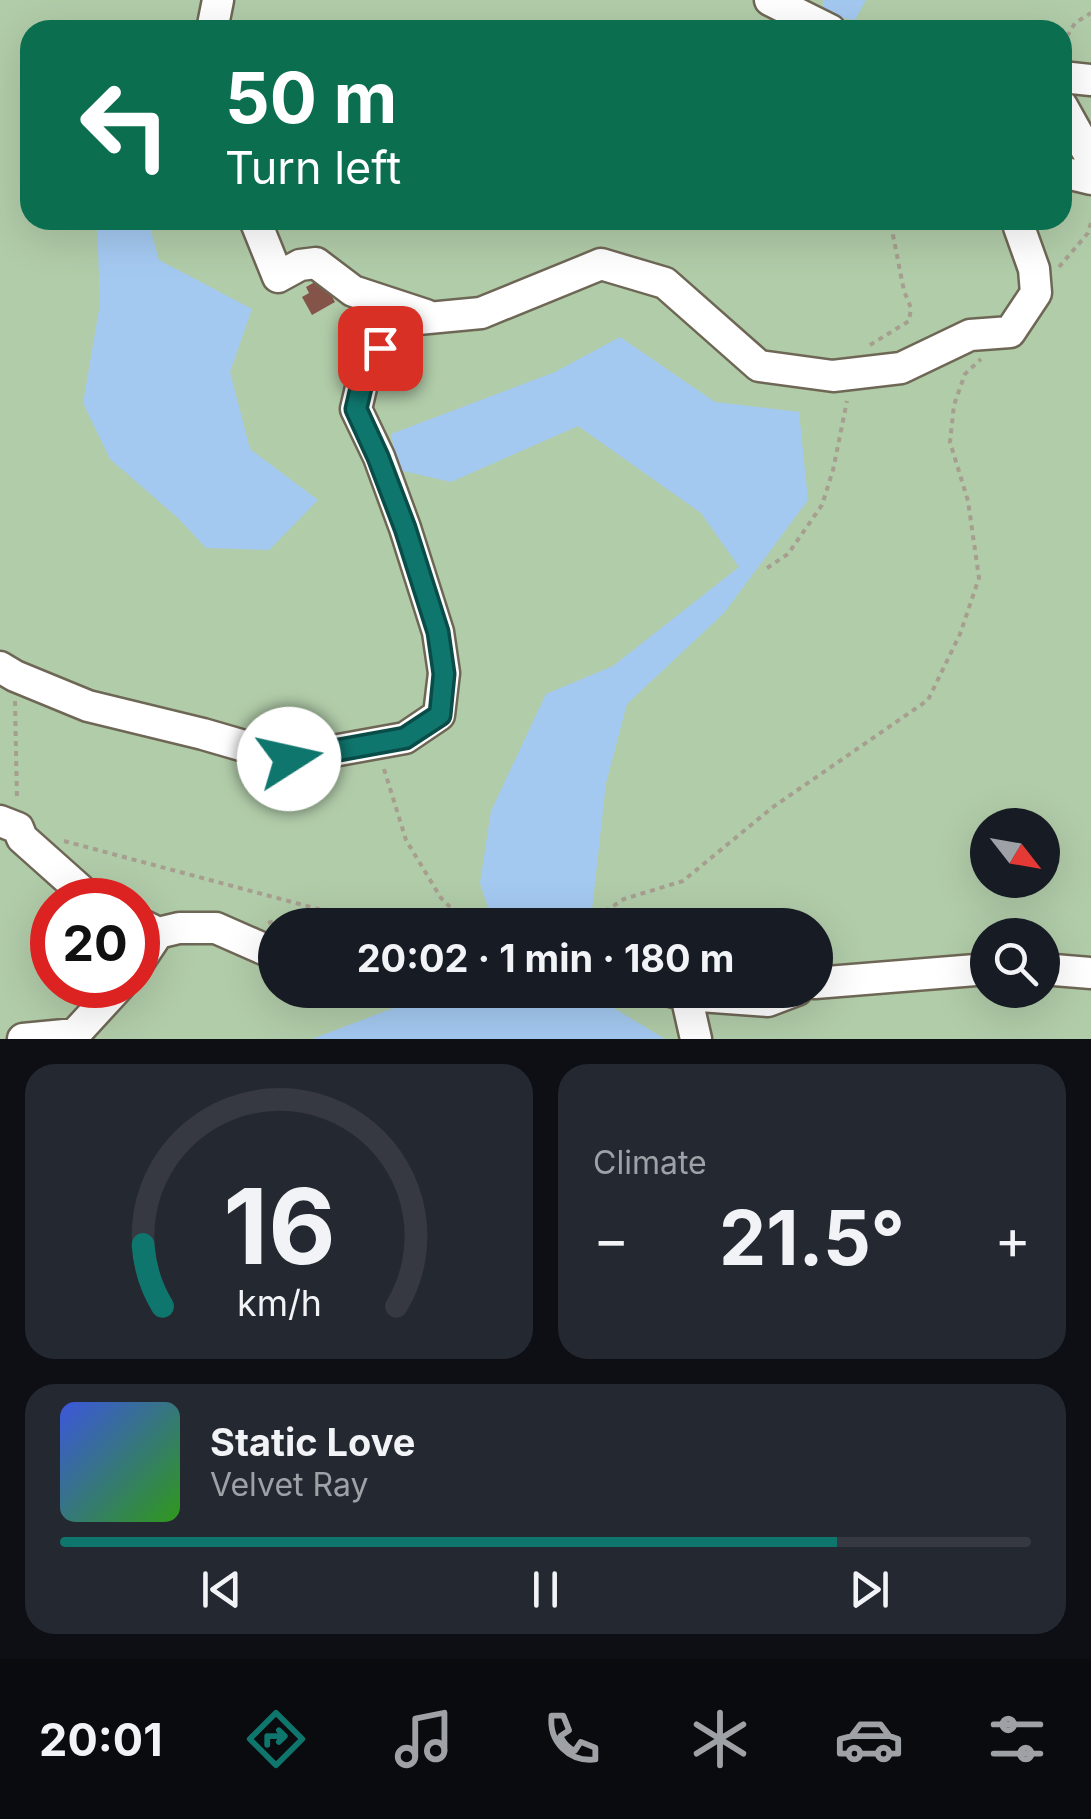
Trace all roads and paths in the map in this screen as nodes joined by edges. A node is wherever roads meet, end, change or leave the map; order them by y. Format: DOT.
graph roads {
  1 [pos="770,0"];
  2 [pos="810,20"];
  3 [pos="1072,124"];
  4 [pos="1091,158"];
  5 [pos="1091,222"];
  6 [pos="259,230"];
  7 [pos="1020,230"];
  8 [pos="1036,293"];
  9 [pos="434,317"];
  10 [pos="1010,332"];
  11 [pos="8,672"];
  12 [pos="375,744"];
  13 [pos="9,824"];
  14 [pos="68,878"];
  15 [pos="316,908"];
  16 [pos="451,908"];
  17 [pos="611,908"];
  18 [pos="258,926"];
  19 [pos="160,928"];
  20 [pos="230,935"];
  21 [pos="258,947"];
  22 [pos="970,970"];
  23 [pos="1060,970"];
  24 [pos="1091,973"];
  25 [pos="833,982"];
  26 [pos="99,1008"];
  27 [pos="683,1008"];
  28 [pos="24,1039"];
  29 [pos="696,1039"];
  1 -- 2 [label="lane"];
  3 -- 4 [label="lane"];
  5 -- 8 [label="path"];
  6 -- 9 [label="lane"];
  7 -- 8 [label="lane"];
  8 -- 10 [label="lane"];
  9 -- 10 [label="lane"];
  9 -- 12 [label="lane"];
  10 -- 17 [label="path"];
  11 -- 12 [label="lane"];
  11 -- 13 [label="path"];
  12 -- 16 [label="path"];
  13 -- 14 [label="lane"];
  13 -- 15 [label="path"];
  18 -- 20 [label="path"];
  19 -- 20 [label="lane"];
  20 -- 21 [label="lane"];
  22 -- 25 [label="lane"];
  23 -- 24 [label="lane"];
  26 -- 28 [label="lane"];
  27 -- 29 [label="lane"];
}
